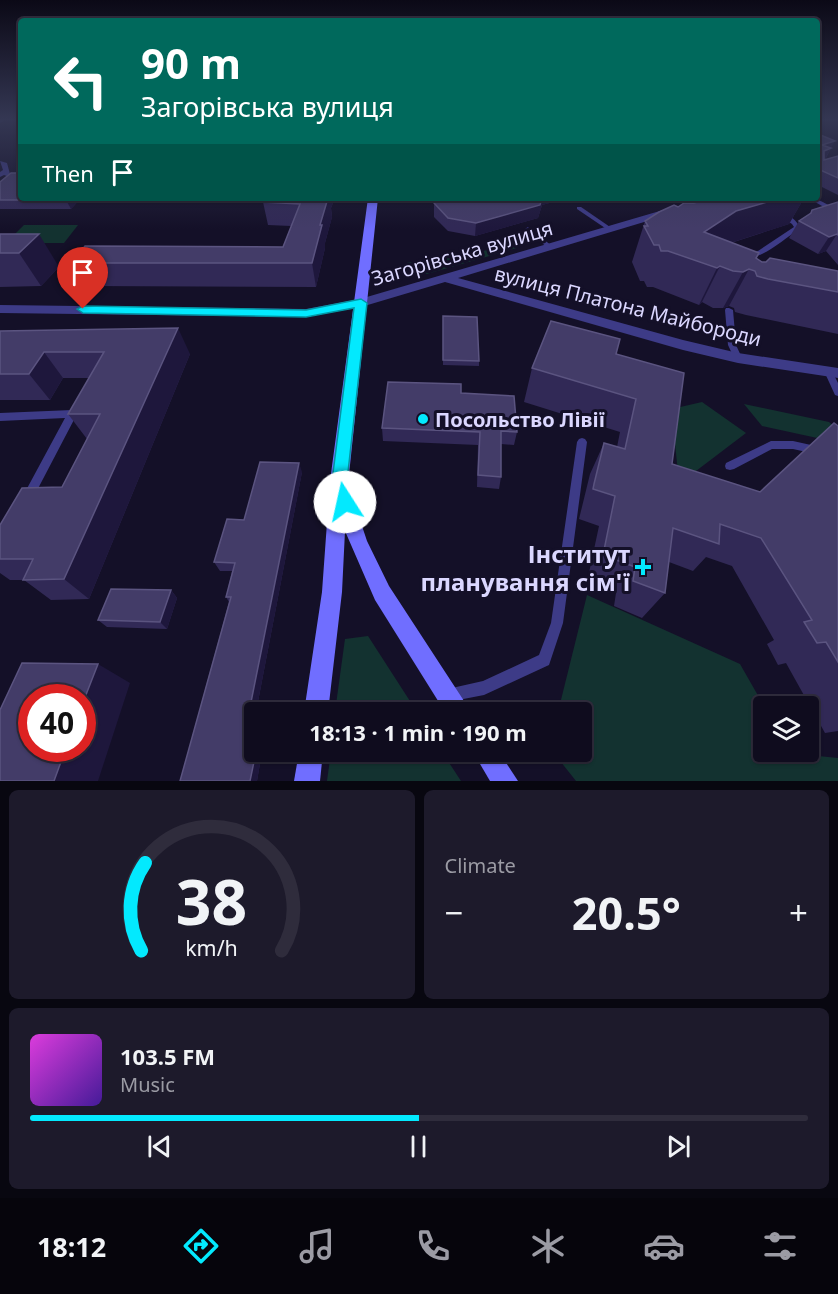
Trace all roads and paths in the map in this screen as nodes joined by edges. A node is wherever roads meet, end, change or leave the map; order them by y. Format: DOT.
graph roads {
  1 [pos="0,163"];
  2 [pos="6,171"];
  3 [pos="0,175"];
  4 [pos="18,178"];
  5 [pos="373,201"];
  6 [pos="816,201"];
  7 [pos="579,208"];
  8 [pos="682,208"];
  9 [pos="774,210"];
  10 [pos="838,213"];
  11 [pos="528,229"];
  12 [pos="609,229"];
  13 [pos="550,247"];
  14 [pos="741,259"];
  15 [pos="445,278"];
  16 [pos="361,303"];
  17 [pos="0,309"];
  18 [pos="729,310"];
  19 [pos="738,358"];
  20 [pos="833,372"];
  21 [pos="838,393"];
  22 [pos="0,417"];
  23 [pos="582,442"];
  24 [pos="838,455"];
  25 [pos="730,466"];
  26 [pos="339,481"];
  27 [pos="25,503"];
  28 [pos="446,695"];
  29 [pos="317,702"];
  30 [pos="451,702"];
  31 [pos="310,762"];
  32 [pos="492,762"];
  33 [pos="307,781"];
  34 [pos="505,781"];
  1 -- 2 [label="lane"];
  2 -- 3 [label="lane"];
  2 -- 4 [label="lane"];
  5 -- 16 [label="street"];
  6 -- 10 [label="lane"];
  7 -- 12 [label="lane"];
  8 -- 12 [label="street, Загорівська вулиця"];
  9 -- 14 [label="lane"];
  11 -- 13 [label="lane"];
  12 -- 13 [label="street, Загорівська вулиця"];
  13 -- 15 [label="street, Загорівська вулиця"];
  15 -- 16 [label="street, Загорівська вулиця"];
  15 -- 19 [label="street, вулиця Платона Майбороди"];
  16 -- 17 [label="street, Загорівська вулиця"];
  16 -- 26 [label="street"];
  18 -- 19 [label="lane"];
  19 -- 20 [label="street, вулиця Платона Майбороди"];
  20 -- 21 [label="lane"];
  22 -- 27 [label="lane"];
  23 -- 28 [label="lane"];
  24 -- 25 [label="lane"];
  26 -- 28 [label="street"];
  26 -- 29 [label="street"];
  28 -- 30 [label="street"];
  31 -- 33 [label="street"];
  32 -- 34 [label="street"];
}
